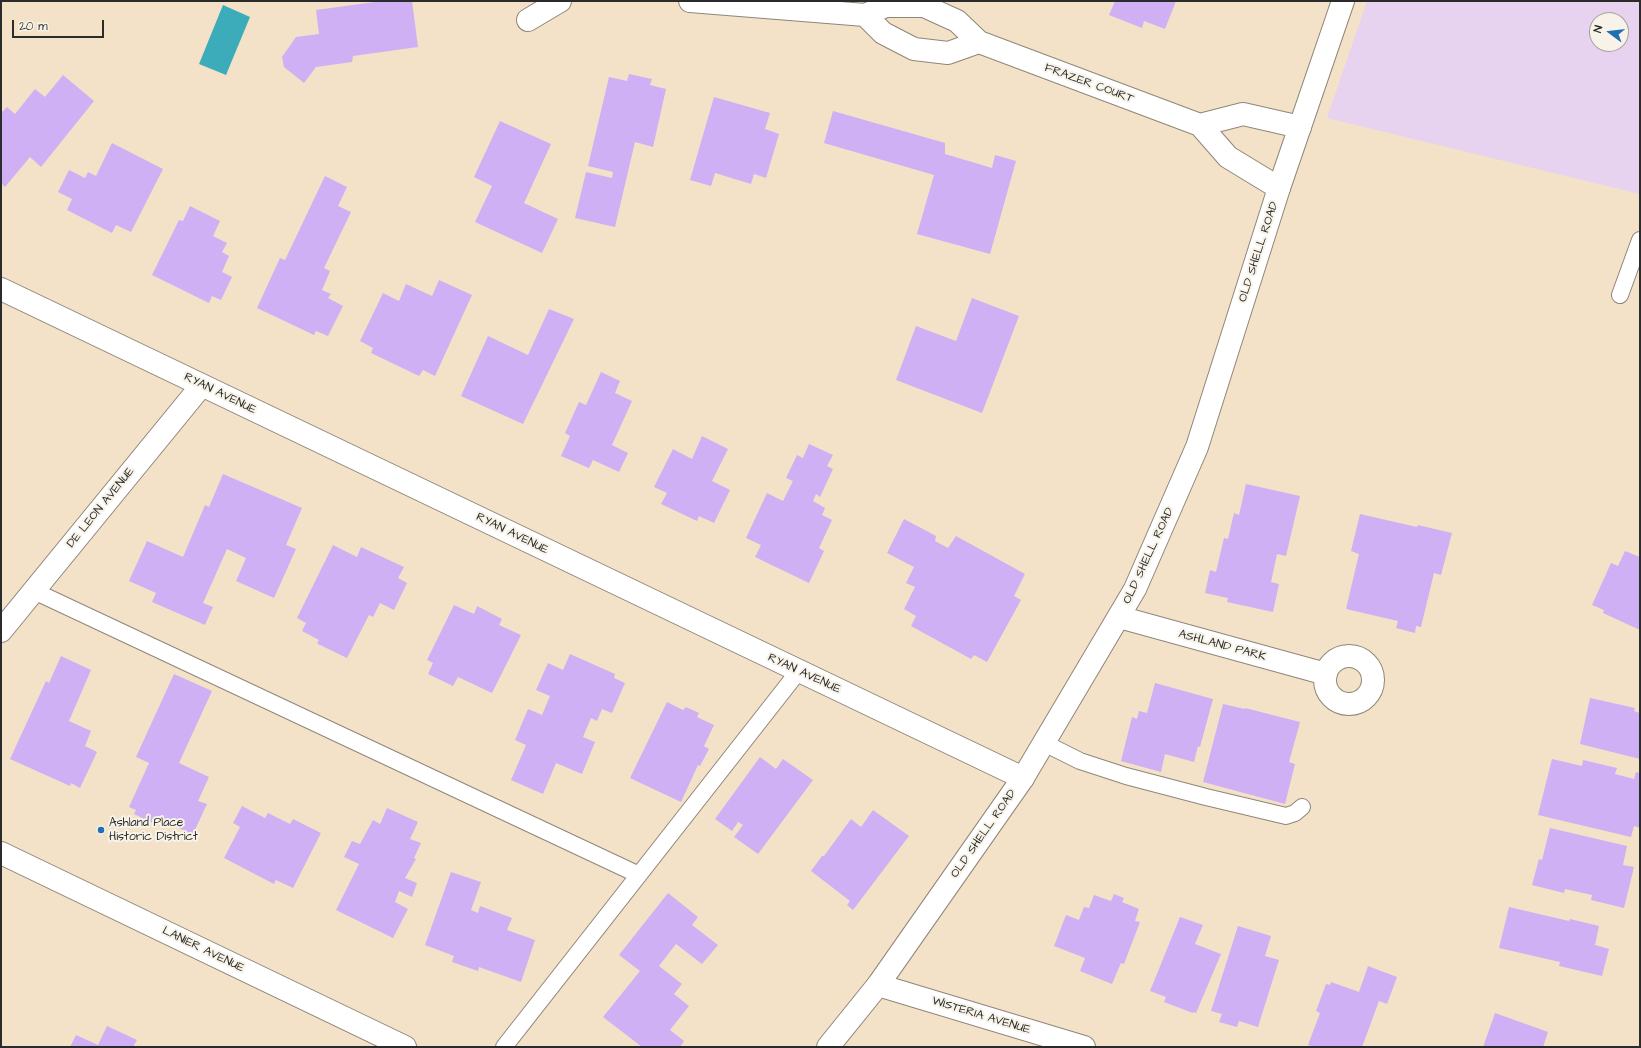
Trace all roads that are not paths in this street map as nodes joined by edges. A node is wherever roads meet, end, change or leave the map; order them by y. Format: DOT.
graph roads {
  1 [pos="560,1"];
  2 [pos="690,1"];
  3 [pos="1343,1"];
  4 [pos="865,15"];
  5 [pos="528,20"];
  6 [pos="979,42"];
  7 [pos="1200,125"];
  8 [pos="1300,127"];
  9 [pos="1279,188"];
  10 [pos="1640,240"];
  11 [pos="1,289"];
  12 [pos="1620,295"];
  13 [pos="202,385"];
  14 [pos="34,591"];
  15 [pos="1119,617"];
  16 [pos="1,631"];
  17 [pos="798,672"];
  18 [pos="1326,674"];
  19 [pos="1044,743"];
  20 [pos="1023,778"];
  21 [pos="1302,807"];
  22 [pos="1,853"];
  23 [pos="639,875"];
  24 [pos="878,984"];
  25 [pos="405,1047"];
  26 [pos="504,1047"];
  27 [pos="828,1047"];
  28 [pos="1084,1047"];
  1 -- 5 [label="street"];
  2 -- 4 [label="street, FRAZER COURT"];
  3 -- 8 [label="street, OLD SHELL ROAD"];
  4 -- 6 [label="street"];
  4 -- 6 [label="street, FRAZER COURT"];
  6 -- 7 [label="street, FRAZER COURT"];
  7 -- 8 [label="street"];
  7 -- 9 [label="street, FRAZER COURT"];
  8 -- 9 [label="street, OLD SHELL ROAD"];
  9 -- 15 [label="street, OLD SHELL ROAD"];
  10 -- 12 [label="lane"];
  11 -- 13 [label="street, RYAN AVENUE"];
  13 -- 14 [label="street, DE LEON AVENUE"];
  13 -- 17 [label="street, RYAN AVENUE"];
  14 -- 16 [label="street, DE LEON AVENUE"];
  14 -- 23 [label="lane"];
  15 -- 18 [label="street, ASHLAND PARK"];
  15 -- 19 [label="street, OLD SHELL ROAD"];
  17 -- 20 [label="street, RYAN AVENUE"];
  17 -- 23 [label="lane"];
  19 -- 20 [label="street, OLD SHELL ROAD"];
  19 -- 21 [label="lane"];
  20 -- 24 [label="street, OLD SHELL ROAD"];
  22 -- 25 [label="street, LANIER AVENUE"];
  23 -- 26 [label="lane"];
  24 -- 27 [label="street, OLD SHELL ROAD"];
  24 -- 28 [label="street, WISTERIA AVENUE"];
}
